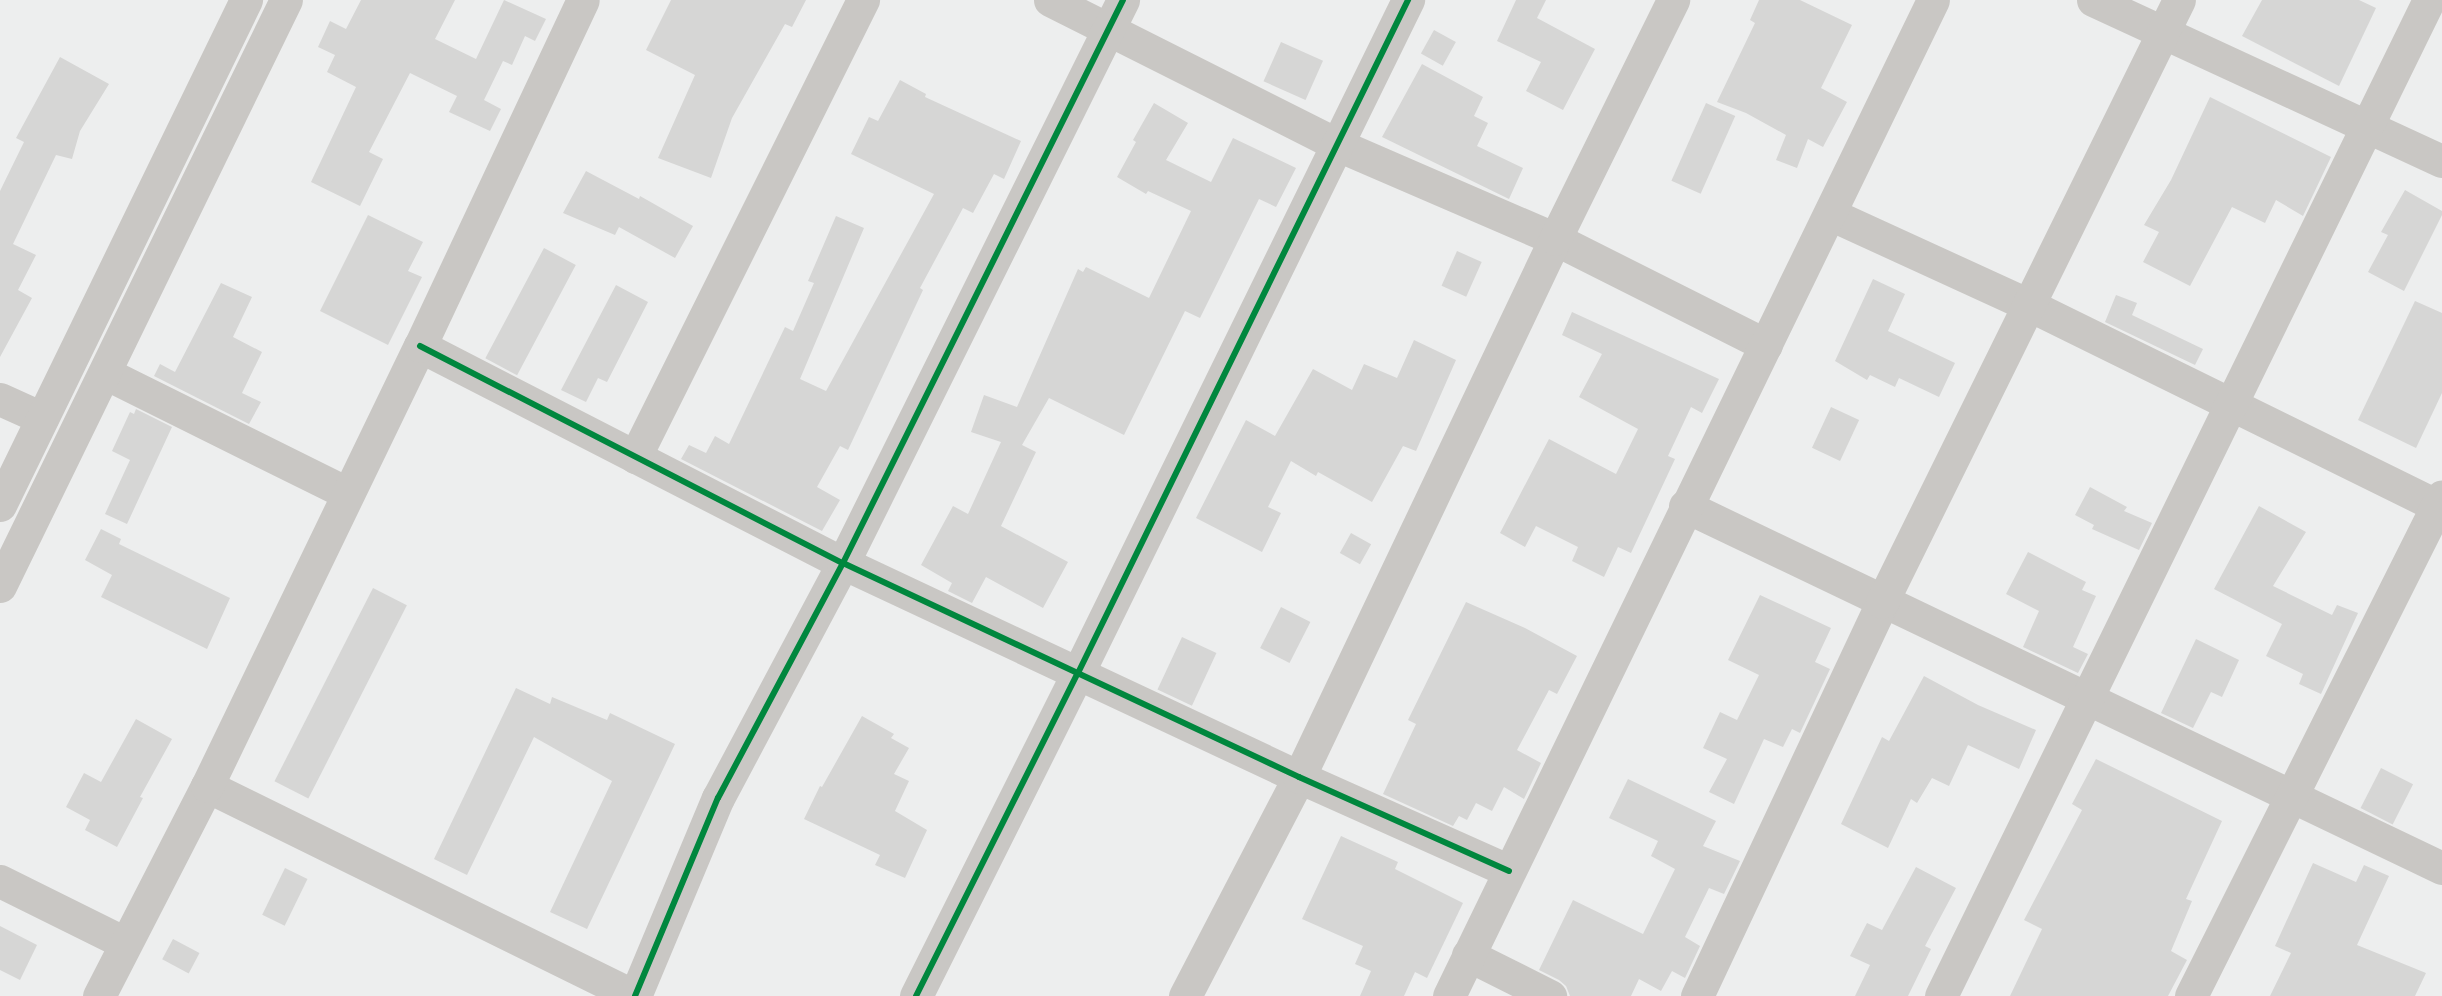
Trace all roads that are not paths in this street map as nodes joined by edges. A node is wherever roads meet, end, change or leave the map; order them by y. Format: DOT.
graph roads {
  1 [pos="246,0"];
  2 [pos="286,0"];
  3 [pos="583,0"];
  4 [pos="863,0"];
  5 [pos="1050,0"];
  6 [pos="1408,0"];
  7 [pos="1673,0"];
  8 [pos="1933,0"];
  9 [pos="2093,0"];
  10 [pos="2179,0"];
  11 [pos="2429,0"];
  12 [pos="1115,14"];
  13 [pos="2163,32"];
  14 [pos="2367,126"];
  15 [pos="1338,145"];
  16 [pos="2442,161"];
  17 [pos="1830,214"];
  18 [pos="1555,239"];
  19 [pos="2029,305"];
  20 [pos="1766,345"];
  21 [pos="420,346"];
  22 [pos="105,373"];
  23 [pos="0,399"];
  24 [pos="2230,402"];
  25 [pos="42,418"];
  26 [pos="635,458"];
  27 [pos="347,493"];
  28 [pos="2440,503"];
  29 [pos="0,505"];
  30 [pos="1684,507"];
  31 [pos="843,563"];
  32 [pos="0,586"];
  33 [pos="1882,602"];
  34 [pos="1078,673"];
  35 [pos="2088,698"];
  36 [pos="1299,777"];
  37 [pos="207,786"];
  38 [pos="2291,794"];
  39 [pos="2442,868"];
  40 [pos="1509,871"];
  41 [pos="0,881"];
  42 [pos="126,943"];
  43 [pos="1468,956"];
  44 [pos="99,996"];
  45 [pos="634,996"];
  46 [pos="916,996"];
  47 [pos="1185,996"];
  48 [pos="1449,996"];
  49 [pos="1550,996"];
  50 [pos="1696,996"];
  51 [pos="1941,996"];
  52 [pos="2191,996"];
  1 -- 25 [label="street"];
  2 -- 22 [label="street"];
  3 -- 21 [label="street"];
  4 -- 26 [label="street"];
  5 -- 12 [label="street"];
  6 -- 15 [label="street"];
  7 -- 18 [label="street"];
  8 -- 17 [label="street"];
  9 -- 13 [label="street"];
  10 -- 13 [label="street"];
  11 -- 14 [label="street"];
  12 -- 15 [label="street"];
  12 -- 31 [label="street"];
  13 -- 14 [label="street"];
  13 -- 19 [label="street"];
  14 -- 16 [label="street"];
  14 -- 24 [label="street"];
  15 -- 18 [label="street"];
  15 -- 34 [label="street"];
  17 -- 19 [label="street"];
  17 -- 20 [label="street"];
  18 -- 20 [label="street"];
  18 -- 36 [label="street"];
  19 -- 24 [label="street"];
  19 -- 33 [label="street"];
  20 -- 30 [label="street"];
  21 -- 26 [label="street"];
  21 -- 27 [label="street"];
  22 -- 27 [label="street"];
  22 -- 32 [label="street"];
  23 -- 25 [label="street"];
  24 -- 28 [label="street"];
  24 -- 35 [label="street"];
  25 -- 29 [label="street"];
  26 -- 31 [label="street"];
  27 -- 37 [label="street"];
  28 -- 38 [label="street"];
  30 -- 33 [label="street"];
  30 -- 40 [label="street"];
  31 -- 34 [label="street"];
  31 -- 45 [label="street"];
  33 -- 35 [label="street"];
  33 -- 50 [label="street"];
  34 -- 36 [label="street"];
  34 -- 46 [label="street"];
  35 -- 38 [label="street"];
  35 -- 51 [label="street"];
  36 -- 40 [label="street"];
  36 -- 47 [label="street"];
  37 -- 42 [label="street"];
  37 -- 45 [label="street"];
  38 -- 39 [label="street"];
  38 -- 52 [label="street"];
  40 -- 43 [label="street"];
  41 -- 42 [label="street"];
  42 -- 44 [label="street"];
  43 -- 48 [label="street"];
  43 -- 49 [label="street"];
}
